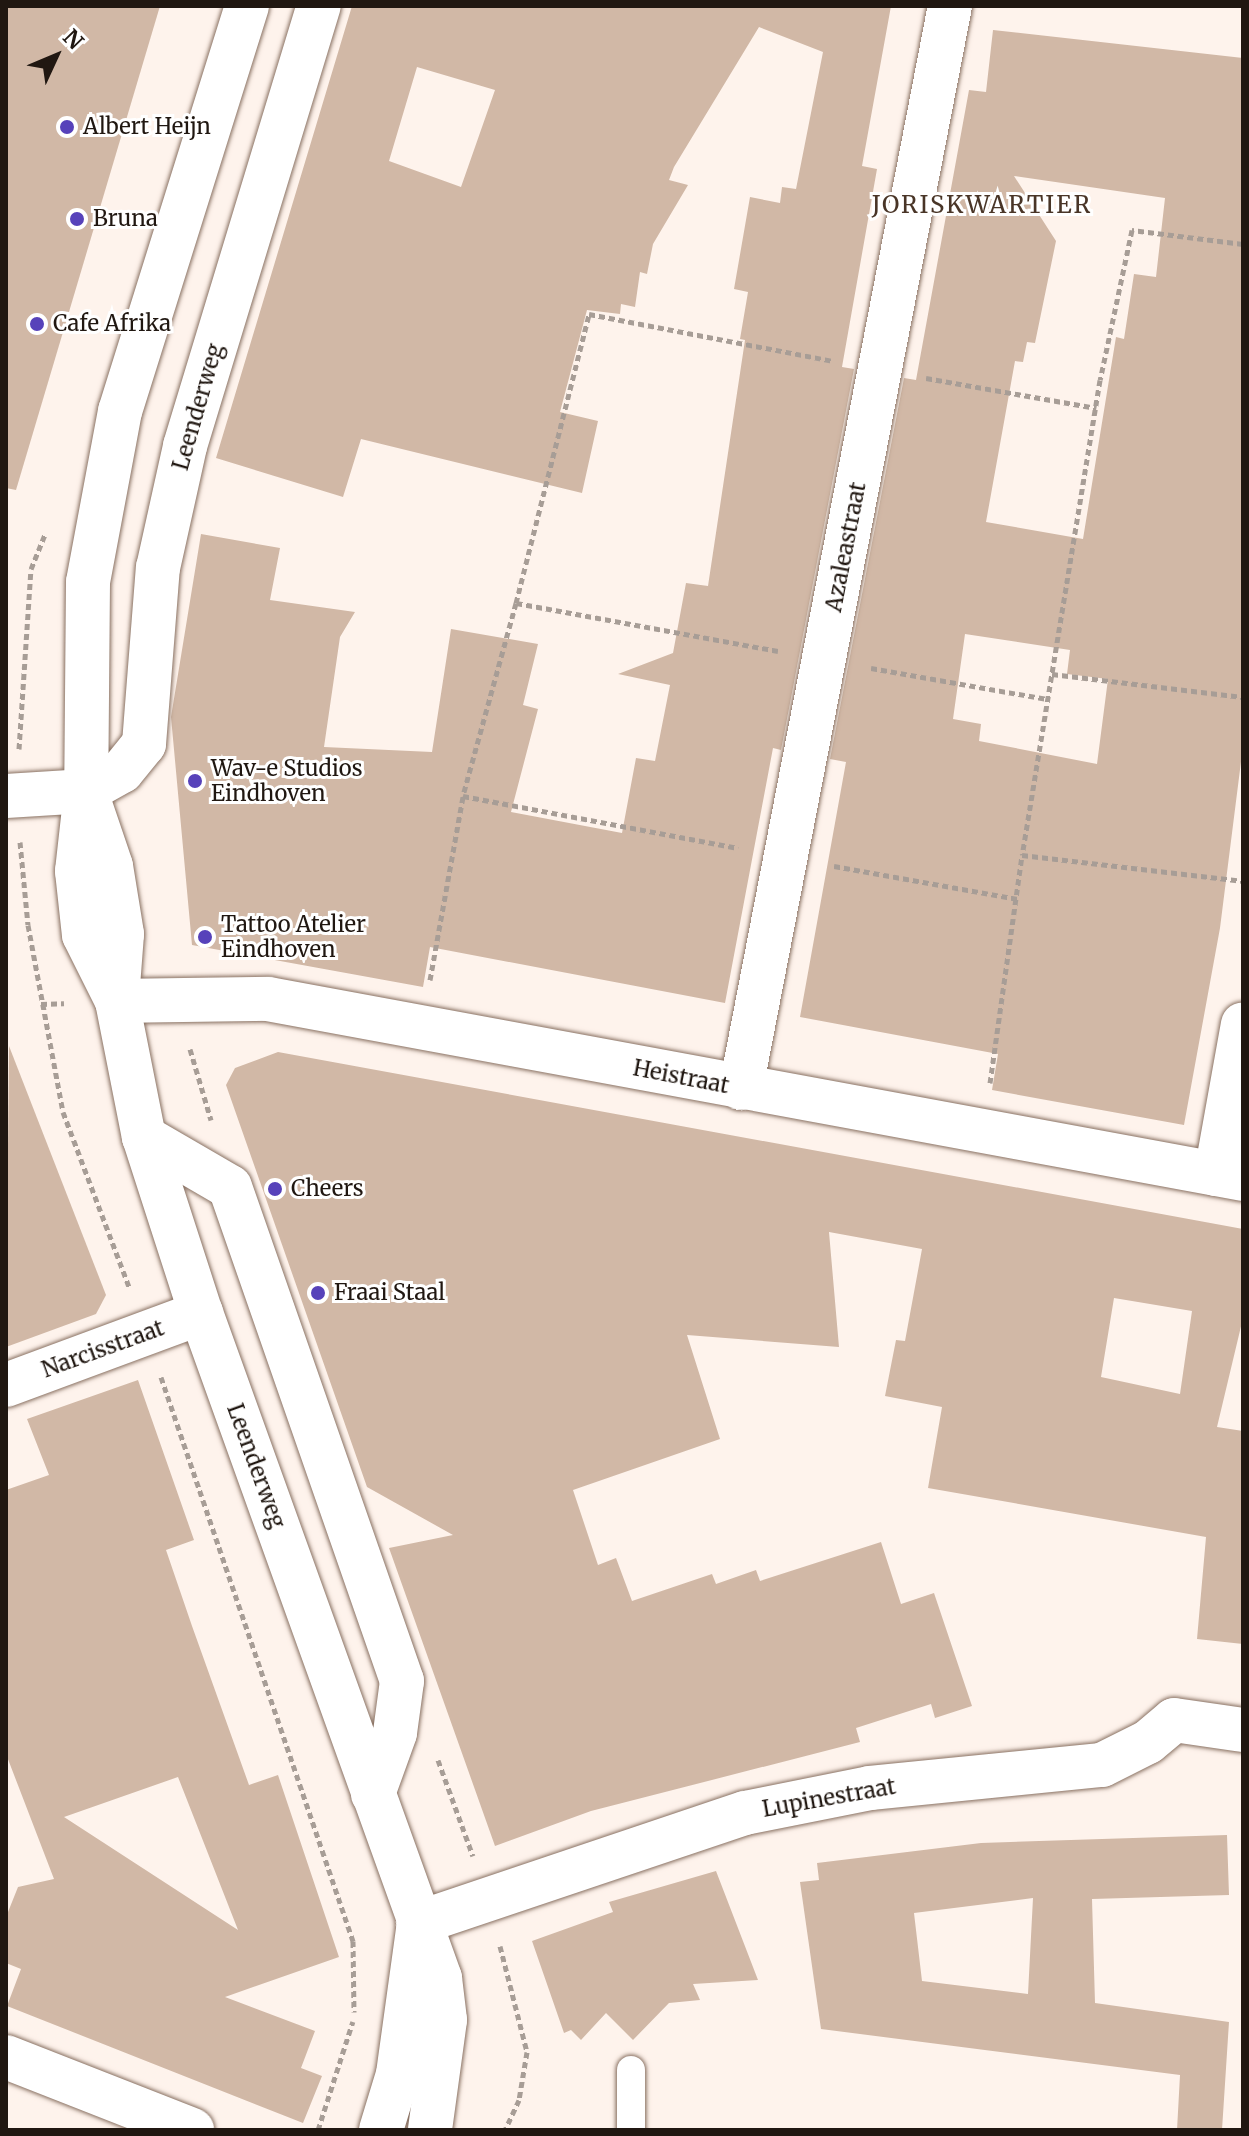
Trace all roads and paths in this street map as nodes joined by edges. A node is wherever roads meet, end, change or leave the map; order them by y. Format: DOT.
graph roads {
  1 [pos="247,6"];
  2 [pos="319,6"];
  3 [pos="950,6"];
  4 [pos="1243,244"];
  5 [pos="880,370"];
  6 [pos="1096,408"];
  7 [pos="516,603"];
  8 [pos="824,660"];
  9 [pos="1052,674"];
  10 [pos="1243,697"];
  11 [pos="1047,699"];
  12 [pos="86,791"];
  13 [pos="6,796"];
  14 [pos="463,796"];
  15 [pos="1022,855"];
  16 [pos="786,857"];
  17 [pos="1243,881"];
  18 [pos="1018,899"];
  19 [pos="176,999"];
  20 [pos="117,1001"];
  21 [pos="1243,1024"];
  22 [pos="421,1028"];
  23 [pos="741,1088"];
  24 [pos="983,1132"];
  25 [pos="144,1137"];
  26 [pos="1229,1177"];
  27 [pos="230,1187"];
  28 [pos="201,1313"];
  29 [pos="6,1385"];
  30 [pos="1243,1730"];
  31 [pos="373,1794"];
  32 [pos="418,1923"];
  33 [pos="6,2057"];
  34 [pos="631,2070"];
  35 [pos="192,2130"];
  36 [pos="381,2130"];
  37 [pos="430,2130"];
  38 [pos="631,2130"];
  1 -- 12 [label="street, Leenderweg"];
  2 -- 12 [label="street, Leenderweg"];
  3 -- 5 [label="street, Azaleastraat"];
  4 -- 6 [label="path"];
  5 -- 6 [label="path"];
  5 -- 7 [label="path"];
  5 -- 8 [label="street, Azaleastraat"];
  6 -- 9 [label="path"];
  7 -- 8 [label="path"];
  7 -- 14 [label="path"];
  8 -- 11 [label="path"];
  8 -- 16 [label="street, Azaleastraat"];
  9 -- 10 [label="path"];
  9 -- 11 [label="path"];
  11 -- 15 [label="path"];
  12 -- 13 [label="street"];
  12 -- 20 [label="street, Leenderweg"];
  14 -- 16 [label="path"];
  14 -- 22 [label="path"];
  15 -- 17 [label="path"];
  15 -- 18 [label="path"];
  16 -- 18 [label="path"];
  16 -- 23 [label="street, Azaleastraat"];
  18 -- 24 [label="path"];
  19 -- 20 [label="street, Heistraat"];
  19 -- 22 [label="street, Heistraat"];
  19 -- 27 [label="path"];
  20 -- 25 [label="street, Leenderweg"];
  21 -- 26 [label="street"];
  22 -- 23 [label="street, Heistraat"];
  23 -- 24 [label="street, Heistraat"];
  24 -- 26 [label="street, Heistraat"];
  25 -- 27 [label="street"];
  25 -- 28 [label="street, Leenderweg"];
  27 -- 31 [label="street"];
  28 -- 29 [label="street, Narcisstraat"];
  28 -- 31 [label="street, Leenderweg"];
  30 -- 32 [label="street, Lupinestraat"];
  31 -- 32 [label="street, Leenderweg"];
  32 -- 36 [label="street, Leenderweg"];
  32 -- 37 [label="street, Leenderweg"];
  33 -- 35 [label="street"];
  34 -- 38 [label="lane"];
}
